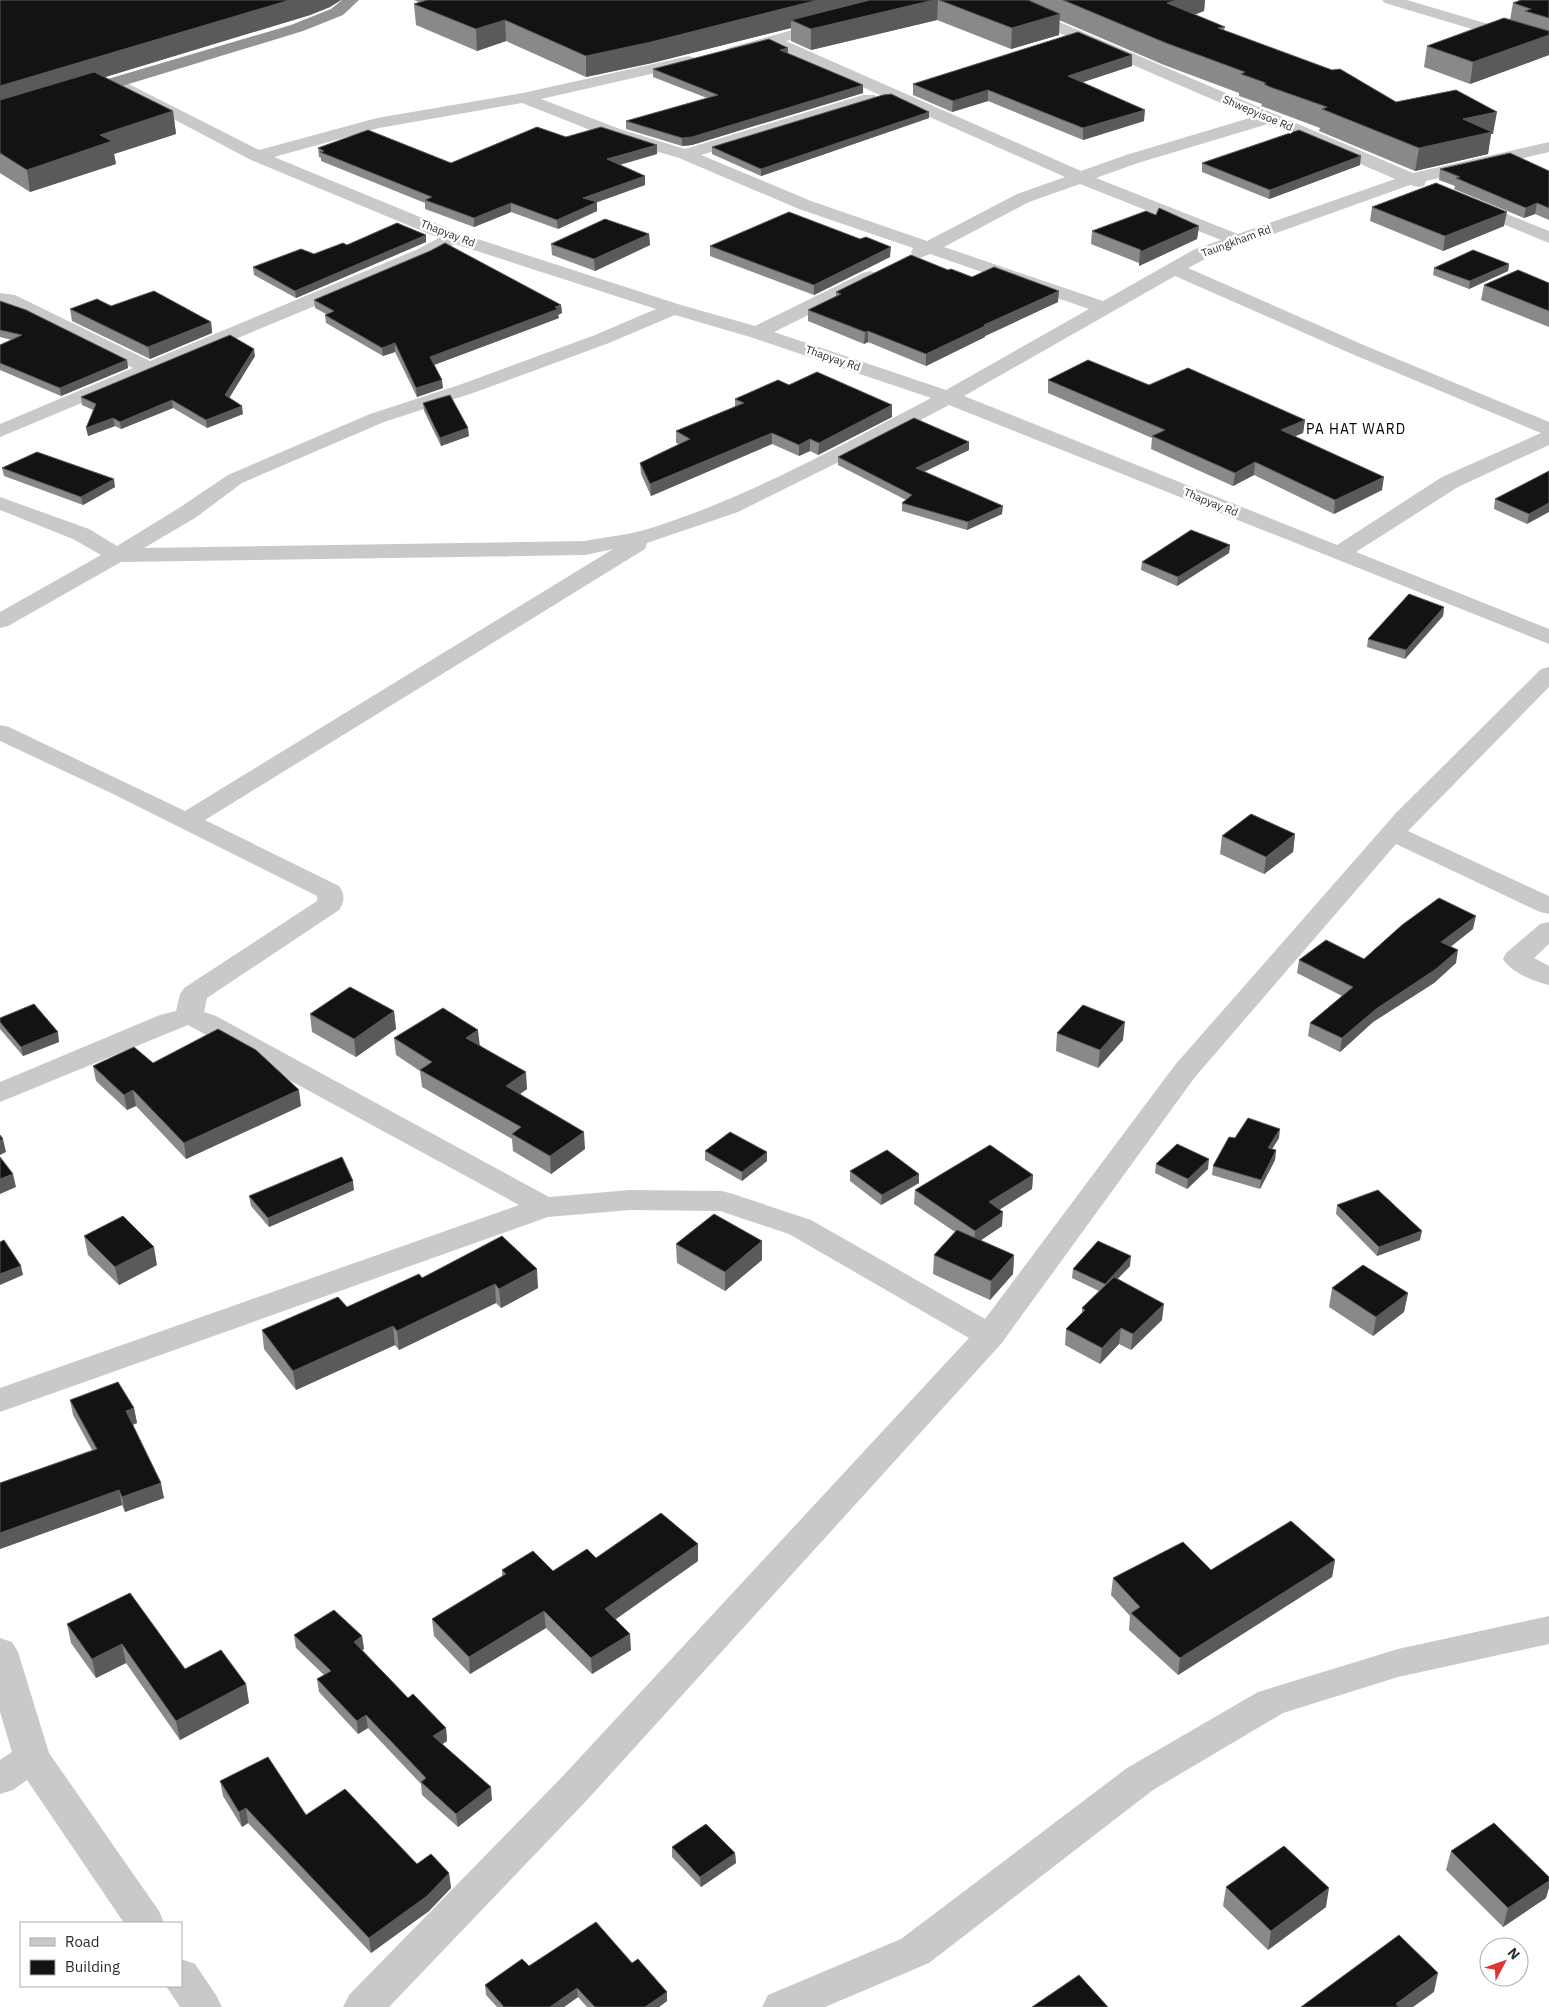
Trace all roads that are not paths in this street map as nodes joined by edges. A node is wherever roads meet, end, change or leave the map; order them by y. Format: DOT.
graph roads {
  1 [pos="351,0"];
  2 [pos="995,0"];
  3 [pos="1390,0"];
  4 [pos="842,21"];
  5 [pos="1078,36"];
  6 [pos="770,40"];
  7 [pos="1050,44"];
  8 [pos="1549,47"];
  9 [pos="117,83"];
  10 [pos="908,87"];
  11 [pos="888,94"];
  12 [pos="63,98"];
  13 [pos="524,98"];
  14 [pos="1269,118"];
  15 [pos="1549,147"];
  16 [pos="685,154"];
  17 [pos="256,156"];
  18 [pos="1079,177"];
  19 [pos="1411,179"];
  20 [pos="1437,190"];
  21 [pos="1454,198"];
  22 [pos="453,237"];
  23 [pos="1549,238"];
  24 [pos="1237,240"];
  25 [pos="928,248"];
  26 [pos="902,261"];
  27 [pos="885,269"];
  28 [pos="1174,269"];
  29 [pos="0,299"];
  30 [pos="1105,308"];
  31 [pos="674,309"];
  32 [pos="757,333"];
  33 [pos="149,368"];
  34 [pos="948,397"];
  35 [pos="1549,429"];
  36 [pos="0,431"];
  37 [pos="1549,436"];
  38 [pos="0,503"];
  39 [pos="652,535"];
  40 [pos="1339,553"];
  41 [pos="117,554"];
  42 [pos="0,621"];
  43 [pos="1549,637"];
  44 [pos="1549,674"];
  45 [pos="0,732"];
  46 [pos="186,821"];
  47 [pos="1392,833"];
  48 [pos="1549,906"];
  49 [pos="1549,930"];
  50 [pos="1549,977"];
  51 [pos="189,1016"];
  52 [pos="0,1093"];
  53 [pos="545,1207"];
  54 [pos="990,1336"];
  55 [pos="0,1400"];
  56 [pos="1549,1630"];
  57 [pos="0,1652"];
  58 [pos="32,1758"];
  59 [pos="0,1778"];
  60 [pos="144,1922"];
  61 [pos="182,1977"];
  62 [pos="202,2007"];
  63 [pos="363,2007"];
  64 [pos="782,2007"];
  1 -- 9 [label="highway"];
  2 -- 5 [label="street, Shwepyisoe Rd"];
  3 -- 8 [label="street"];
  4 -- 6 [label="street"];
  5 -- 7 [label="street"];
  5 -- 14 [label="street, Shwepyisoe Rd"];
  6 -- 11 [label="street"];
  6 -- 13 [label="street"];
  9 -- 12 [label="highway"];
  9 -- 17 [label="street, Thapyay Rd"];
  10 -- 11 [label="street"];
  11 -- 16 [label="street"];
  11 -- 18 [label="street"];
  13 -- 16 [label="street"];
  13 -- 17 [label="street"];
  14 -- 18 [label="street"];
  14 -- 19 [label="street, Shwepyisoe Rd"];
  15 -- 19 [label="street, Taungkham Rd"];
  16 -- 25 [label="street"];
  17 -- 22 [label="street, Thapyay Rd"];
  18 -- 24 [label="street"];
  18 -- 25 [label="street"];
  19 -- 20 [label="street, Shwepyisoe Rd"];
  19 -- 24 [label="street, Taungkham Rd"];
  21 -- 23 [label="street"];
  22 -- 31 [label="street, Thapyay Rd"];
  22 -- 33 [label="street"];
  24 -- 28 [label="street, Taungkham Rd"];
  25 -- 26 [label="street"];
  25 -- 30 [label="street"];
  27 -- 32 [label="street"];
  28 -- 30 [label="street, Taungkham Rd"];
  28 -- 35 [label="street"];
  29 -- 33 [label="street"];
  30 -- 34 [label="street, Taungkham Rd"];
  31 -- 32 [label="street, Thapyay Rd"];
  31 -- 41 [label="street"];
  32 -- 34 [label="street, Thapyay Rd"];
  33 -- 36 [label="street"];
  34 -- 39 [label="street, Taungkham Rd"];
  34 -- 40 [label="street, Thapyay Rd"];
  37 -- 40 [label="street"];
  38 -- 41 [label="street"];
  39 -- 41 [label="street"];
  39 -- 46 [label="street"];
  40 -- 43 [label="street, Thapyay Rd"];
  41 -- 42 [label="street"];
  44 -- 47 [label="street"];
  45 -- 46 [label="street"];
  46 -- 51 [label="street"];
  47 -- 48 [label="street"];
  47 -- 54 [label="street"];
  49 -- 50 [label="street"];
  51 -- 52 [label="street"];
  51 -- 53 [label="street"];
  53 -- 54 [label="street"];
  53 -- 55 [label="street"];
  54 -- 63 [label="street"];
  56 -- 64 [label="street"];
  57 -- 58 [label="street"];
  58 -- 59 [label="street"];
  58 -- 60 [label="street"];
  61 -- 62 [label="street"];
}
